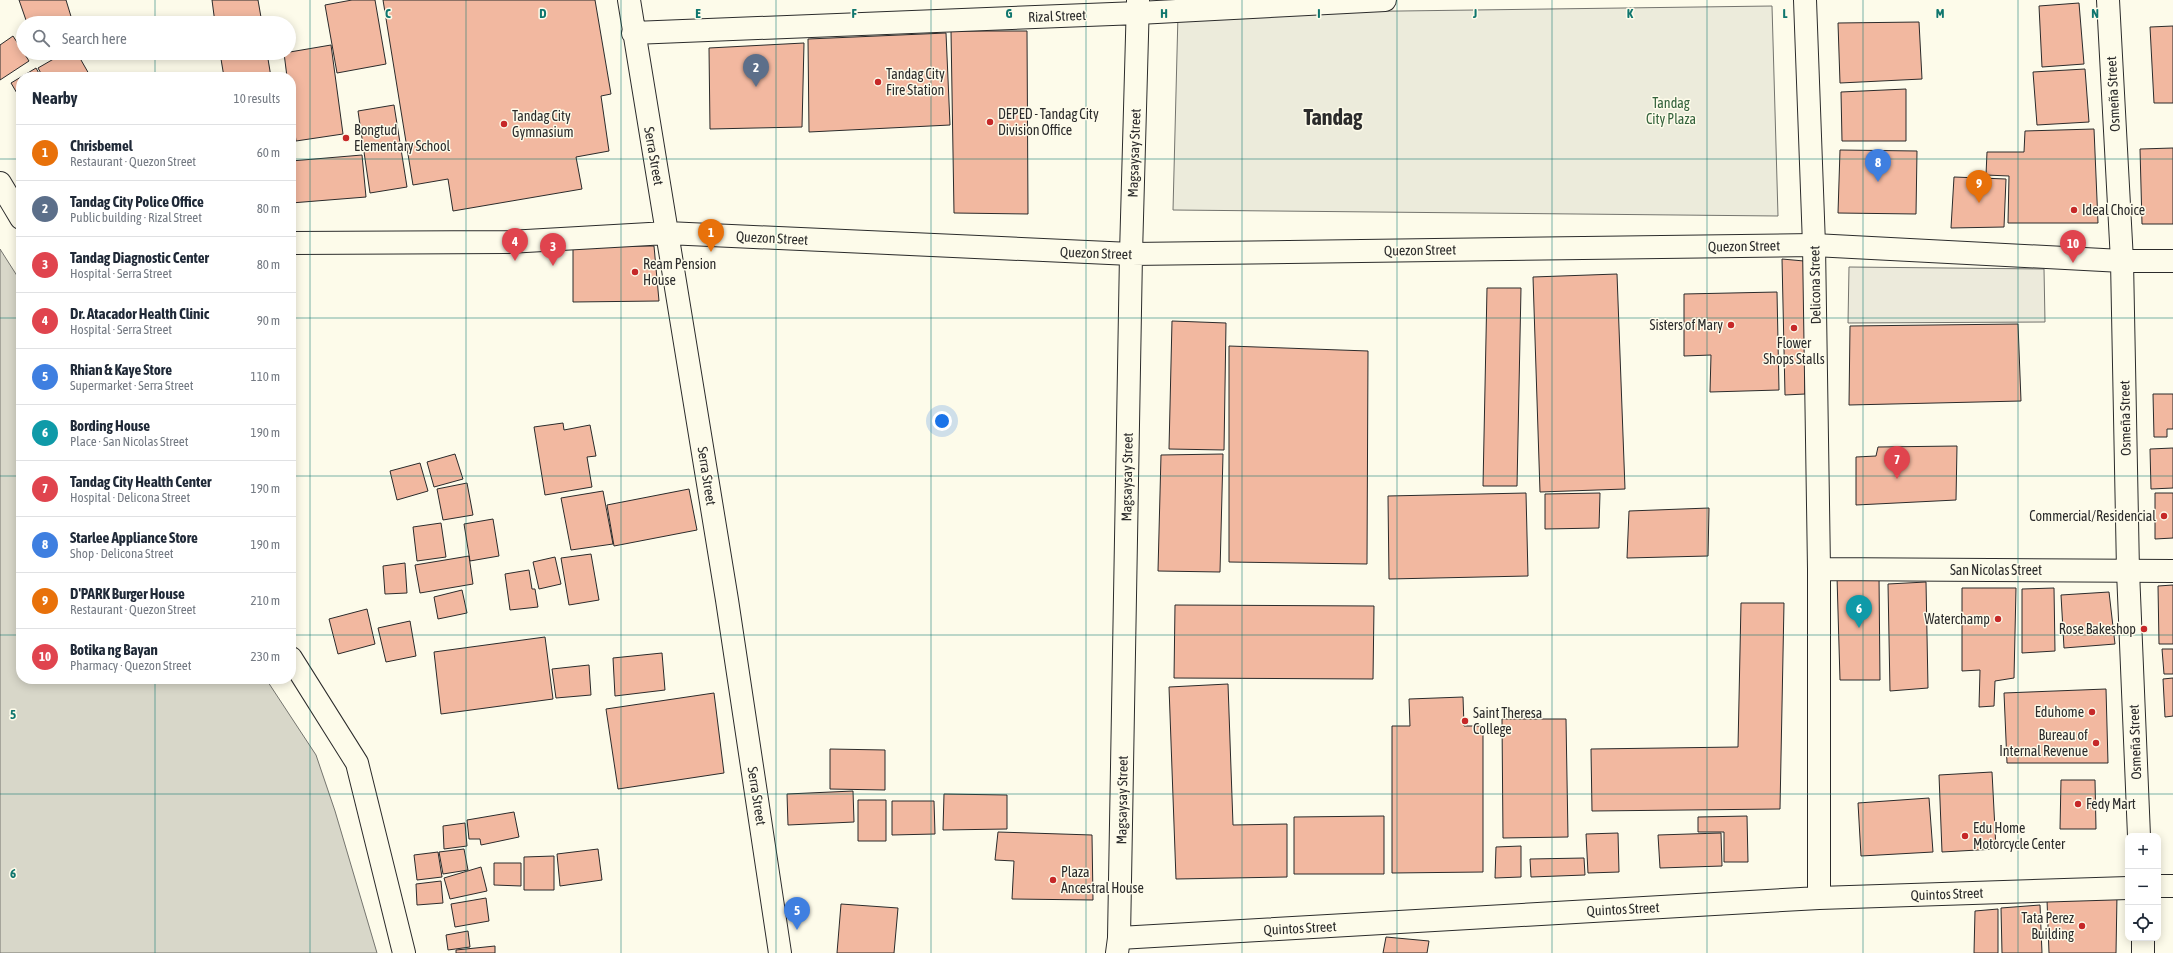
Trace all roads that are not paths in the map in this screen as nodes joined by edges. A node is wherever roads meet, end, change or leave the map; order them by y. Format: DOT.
graph roads {
  1 [pos="629,0"];
  2 [pos="1385,0"];
  3 [pos="1805,0"];
  4 [pos="2108,0"];
  5 [pos="1138,6"];
  6 [pos="633,33"];
  7 [pos="0,183"];
  8 [pos="16,210"];
  9 [pos="667,233"];
  10 [pos="296,243"];
  11 [pos="1814,245"];
  12 [pos="1131,254"];
  13 [pos="2122,261"];
  14 [pos="2173,261"];
  15 [pos="1820,569"];
  16 [pos="2128,570"];
  17 [pos="2173,570"];
  18 [pos="296,666"];
  19 [pos="2139,833"];
  20 [pos="2161,886"];
  21 [pos="2173,886"];
  22 [pos="2125,888"];
  23 [pos="1819,898"];
  24 [pos="2143,941"];
  25 [pos="1118,946"];
  26 [pos="404,953"];
  27 [pos="780,953"];
  28 [pos="2143,953"];
  1 -- 6 [label="street, Serra Street"];
  2 -- 5 [label="street, Rizal Street"];
  3 -- 11 [label="street, Delicona Street"];
  4 -- 13 [label="street, Osmeña Street"];
  5 -- 6 [label="street, Rizal Street"];
  5 -- 12 [label="street, Magsaysay Street"];
  6 -- 9 [label="street, Serra Street"];
  7 -- 8 [label="street"];
  9 -- 10 [label="street, Quezon Street"];
  9 -- 12 [label="street, Quezon Street"];
  9 -- 27 [label="street, Serra Street"];
  11 -- 12 [label="street, Quezon Street"];
  11 -- 13 [label="street, Quezon Street"];
  11 -- 15 [label="street, Delicona Street"];
  12 -- 25 [label="street, Magsaysay Street"];
  13 -- 14 [label="street, Quezon Street"];
  13 -- 16 [label="street, Osmeña Street"];
  15 -- 16 [label="street, San Nicolas Street"];
  15 -- 23 [label="street, Delicona Street"];
  16 -- 17 [label="street, San Nicolas Street"];
  16 -- 19 [label="street, Osmeña Street"];
  18 -- 26 [label="street"];
  20 -- 21 [label="street"];
  22 -- 23 [label="street, Quintos Street"];
  23 -- 25 [label="street, Quintos Street"];
  24 -- 28 [label="street"];
}
